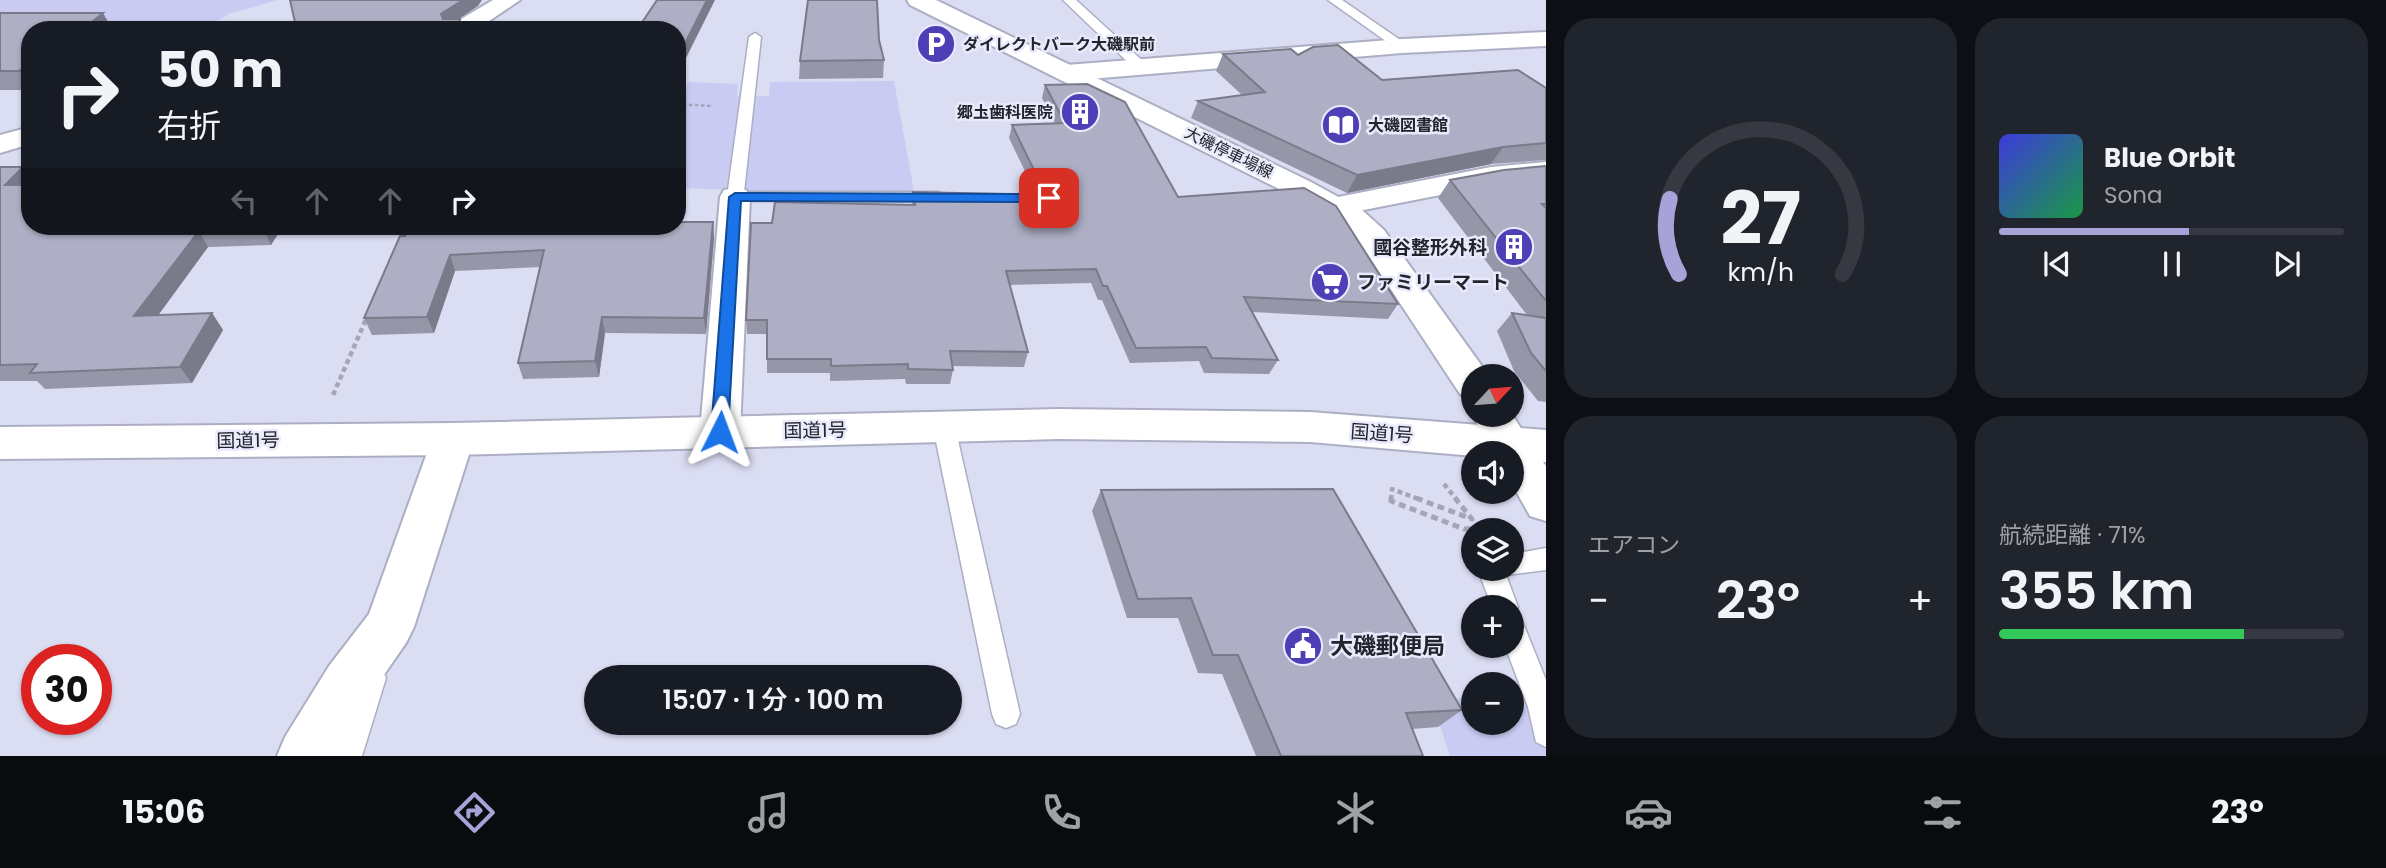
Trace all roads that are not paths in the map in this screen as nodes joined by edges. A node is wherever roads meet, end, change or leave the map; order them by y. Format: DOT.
graph roads {
  1 [pos="509,0"];
  2 [pos="918,0"];
  3 [pos="1069,0"];
  4 [pos="1334,0"];
  5 [pos="474,21"];
  6 [pos="755,37"];
  7 [pos="1546,39"];
  8 [pos="1402,46"];
  9 [pos="1141,67"];
  10 [pos="1066,73"];
  11 [pos="21,138"];
  12 [pos="0,144"];
  13 [pos="1546,171"];
  14 [pos="735,197"];
  15 [pos="953,198"];
  16 [pos="1332,206"];
  17 [pos="1461,365"];
  18 [pos="944,427"];
  19 [pos="720,432"];
  20 [pos="1516,434"];
  21 [pos="453,439"];
  22 [pos="0,443"];
  23 [pos="1546,503"];
  24 [pos="1546,559"];
  25 [pos="1524,563"];
  26 [pos="389,627"];
  27 [pos="1524,658"];
  28 [pos="1006,714"];
  29 [pos="1546,732"];
  30 [pos="304,756"];
  31 [pos="347,756"];
  1 -- 5 [label="main road"];
  2 -- 10 [label="main road, 大磯停車場線"];
  3 -- 9 [label="lane"];
  4 -- 8 [label="lane"];
  6 -- 14 [label="lane"];
  7 -- 8 [label="main road"];
  8 -- 9 [label="main road"];
  9 -- 10 [label="main road"];
  10 -- 16 [label="main road, 大磯停車場線"];
  11 -- 12 [label="main road"];
  13 -- 16 [label="main road"];
  14 -- 15 [label="lane"];
  14 -- 19 [label="main road"];
  16 -- 17 [label="main road, 大磯停車場線"];
  18 -- 19 [label="main road, 国道1号"];
  18 -- 20 [label="main road, 国道1号"];
  18 -- 28 [label="lane"];
  19 -- 21 [label="main road, 国道1号"];
  20 -- 23 [label="main road"];
  21 -- 22 [label="main road, 国道1号"];
  21 -- 26 [label="main road"];
  24 -- 25 [label="lane"];
  26 -- 30 [label="main road"];
  26 -- 31 [label="lane"];
  27 -- 29 [label="lane"];
}
